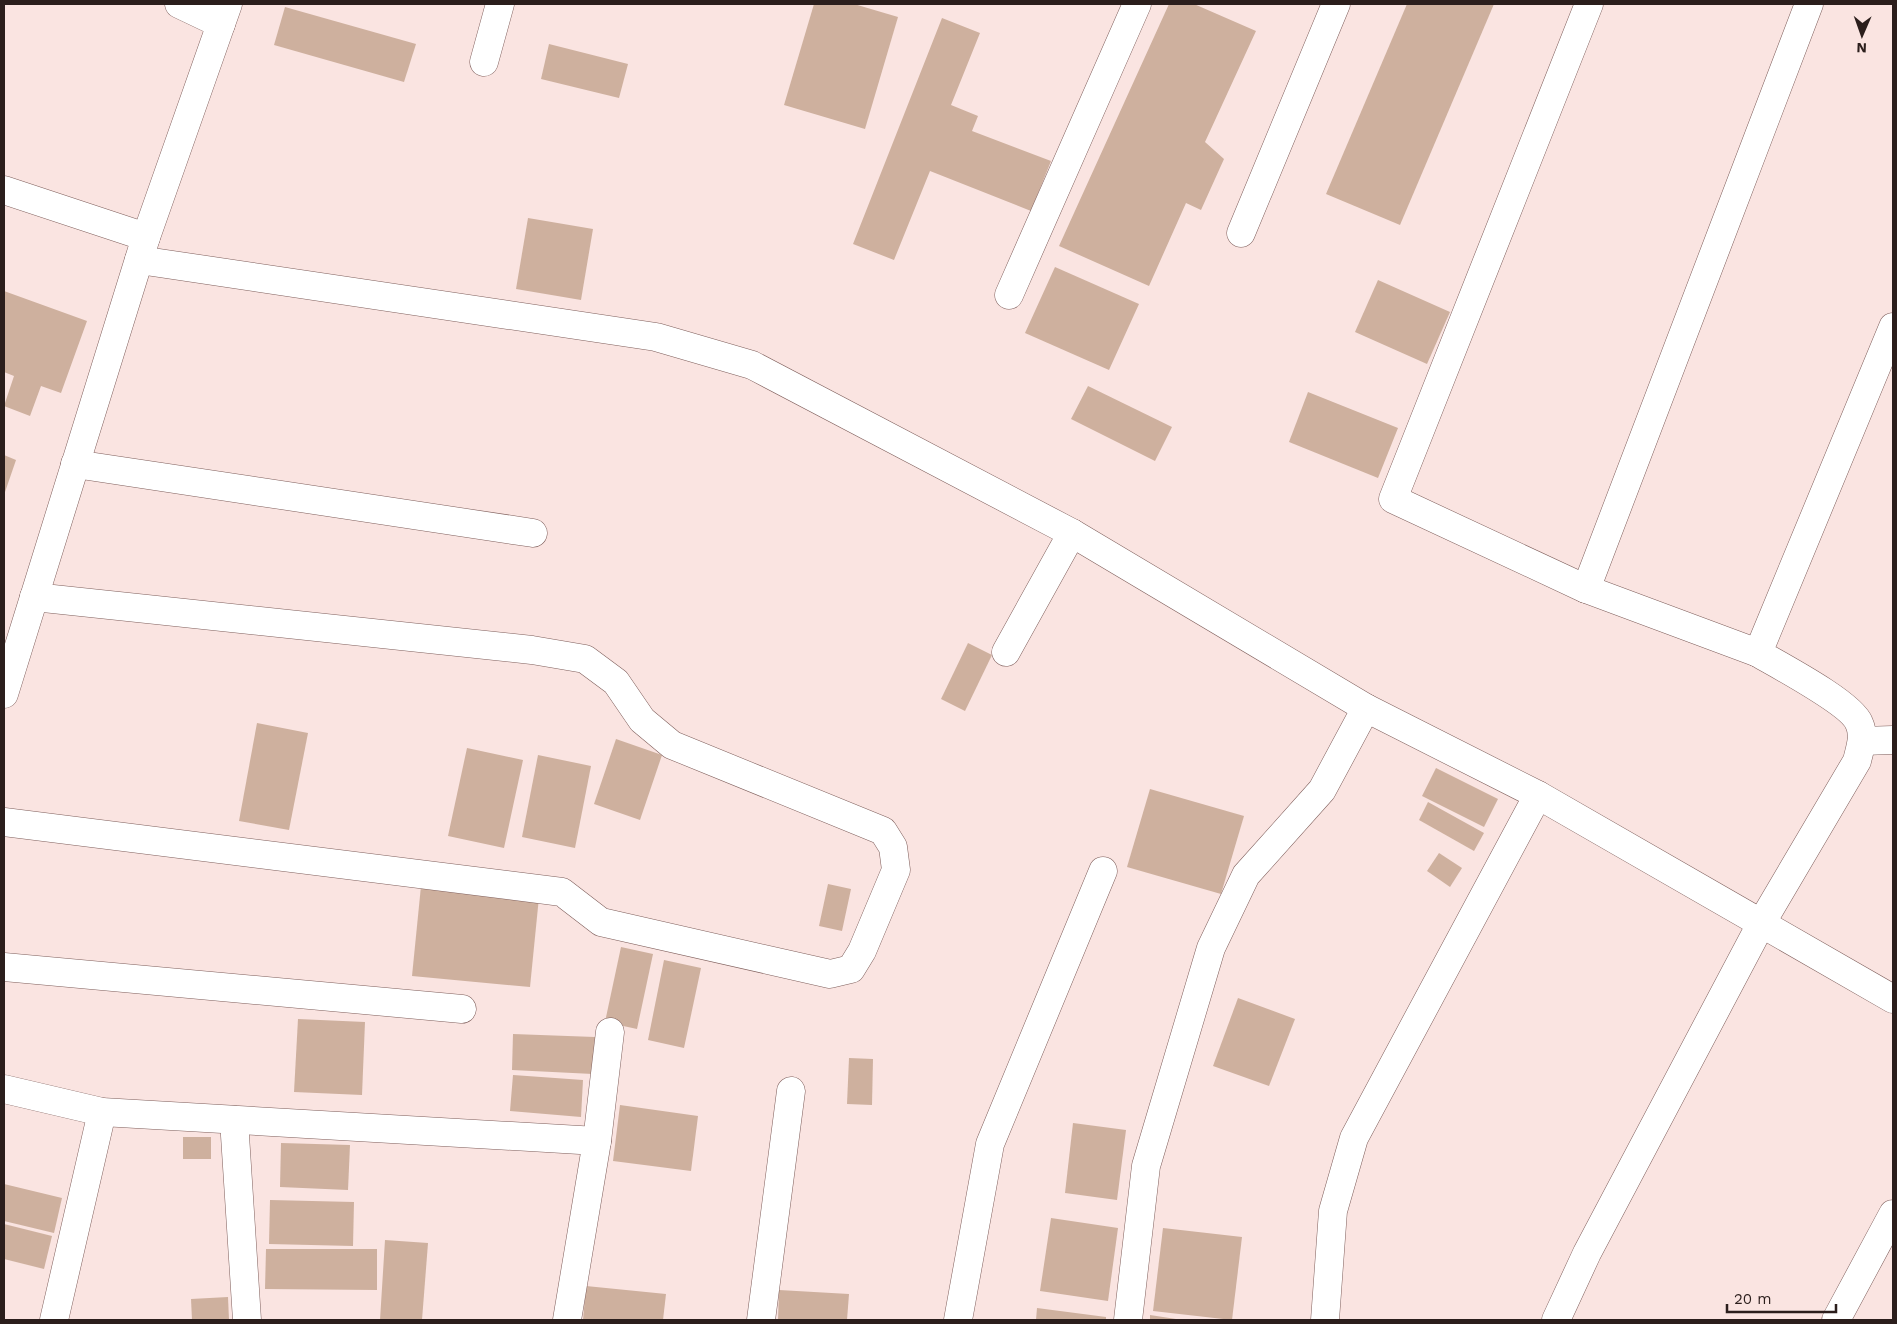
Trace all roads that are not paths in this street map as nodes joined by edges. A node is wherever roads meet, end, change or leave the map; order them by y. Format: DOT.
graph roads {
  1 [pos="179,4"];
  2 [pos="500,4"];
  3 [pos="1336,4"];
  4 [pos="1589,4"];
  5 [pos="1809,4"];
  6 [pos="1132,5"];
  7 [pos="224,14"];
  8 [pos="484,62"];
  9 [pos="4,190"];
  10 [pos="1241,233"];
  11 [pos="143,249"];
  12 [pos="1009,295"];
  13 [pos="1893,327"];
  14 [pos="75,464"];
  15 [pos="533,533"];
  16 [pos="1072,533"];
  17 [pos="1586,589"];
  18 [pos="34,597"];
  19 [pos="1006,652"];
  20 [pos="1758,653"];
  21 [pos="4,694"];
  22 [pos="1366,708"];
  23 [pos="1893,740"];
  24 [pos="1862,741"];
  25 [pos="1538,795"];
  26 [pos="4,822"];
  27 [pos="1103,871"];
  28 [pos="1762,922"];
  29 [pos="4,967"];
  30 [pos="1893,999"];
  31 [pos="462,1009"];
  32 [pos="610,1032"];
  33 [pos="4,1089"];
  34 [pos="791,1091"];
  35 [pos="102,1112"];
  36 [pos="234,1120"];
  37 [pos="597,1141"];
  38 [pos="1893,1214"];
  39 [pos="54,1320"];
  40 [pos="247,1320"];
  41 [pos="567,1320"];
  42 [pos="761,1320"];
  43 [pos="958,1320"];
  44 [pos="1128,1320"];
  45 [pos="1326,1320"];
  46 [pos="1556,1320"];
  47 [pos="1836,1320"];
  1 -- 7 [label="street"];
  2 -- 8 [label="street"];
  3 -- 10 [label="street"];
  4 -- 17 [label="street"];
  5 -- 17 [label="street"];
  6 -- 12 [label="street"];
  7 -- 11 [label="street"];
  9 -- 11 [label="street"];
  11 -- 14 [label="street"];
  11 -- 16 [label="street"];
  13 -- 20 [label="street"];
  14 -- 15 [label="street"];
  14 -- 18 [label="street"];
  16 -- 19 [label="street"];
  16 -- 22 [label="street"];
  17 -- 20 [label="street"];
  18 -- 21 [label="street"];
  18 -- 26 [label="street"];
  20 -- 24 [label="street"];
  22 -- 25 [label="street"];
  22 -- 44 [label="street"];
  23 -- 24 [label="street"];
  24 -- 28 [label="street"];
  25 -- 28 [label="street"];
  25 -- 45 [label="street"];
  27 -- 43 [label="street"];
  28 -- 30 [label="street"];
  28 -- 46 [label="street"];
  29 -- 31 [label="street"];
  32 -- 37 [label="street"];
  33 -- 35 [label="street"];
  34 -- 42 [label="street"];
  35 -- 36 [label="street"];
  35 -- 39 [label="street"];
  36 -- 37 [label="street"];
  36 -- 40 [label="street"];
  37 -- 41 [label="street"];
  38 -- 47 [label="street"];
}
